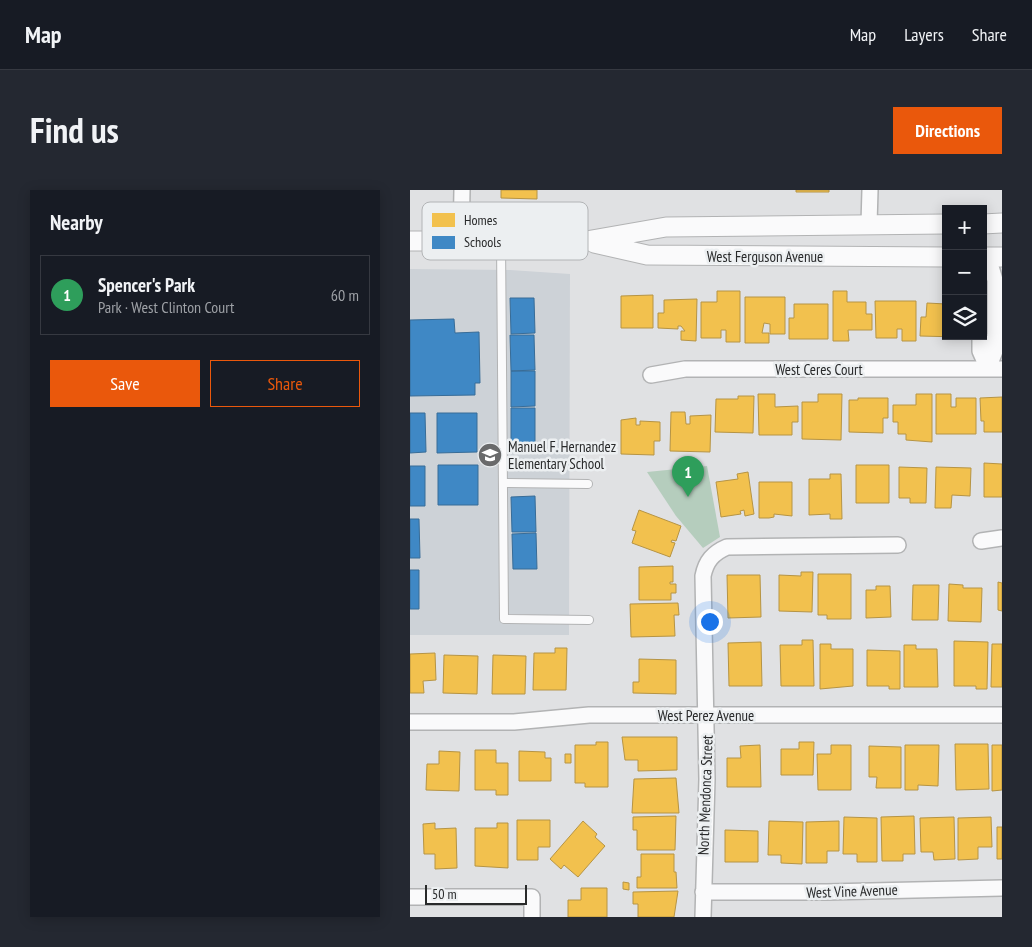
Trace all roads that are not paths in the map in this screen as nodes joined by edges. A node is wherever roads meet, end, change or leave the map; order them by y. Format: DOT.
graph roads {
  1 [pos="870,190"];
  2 [pos="1002,223"];
  3 [pos="869,224"];
  4 [pos="942,224"];
  5 [pos="987,224"];
  6 [pos="588,241"];
  7 [pos="588,241"];
  8 [pos="942,257"];
  9 [pos="501,260"];
  10 [pos="989,260"];
  11 [pos="980,340"];
  12 [pos="995,369"];
  13 [pos="651,375"];
  14 [pos="504,483"];
  15 [pos="588,484"];
  16 [pos="1002,538"];
  17 [pos="981,541"];
  18 [pos="898,545"];
  19 [pos="589,620"];
  20 [pos="707,715"];
  21 [pos="1002,715"];
  22 [pos="410,722"];
  23 [pos="1002,888"];
  24 [pos="703,892"];
  25 [pos="410,897"];
  26 [pos="532,917"];
  27 [pos="703,917"];
  1 -- 3 [label="street"];
  2 -- 5 [label="street"];
  3 -- 4 [label="street, West Ferguson Avenue"];
  3 -- 6 [label="street, West Ferguson Avenue"];
  7 -- 8 [label="street, West Ferguson Avenue"];
  9 -- 14 [label="lane"];
  10 -- 12 [label="street"];
  11 -- 12 [label="street"];
  12 -- 13 [label="street, West Ceres Court"];
  14 -- 15 [label="lane"];
  14 -- 19 [label="lane"];
  16 -- 17 [label="street"];
  18 -- 20 [label="street, North Mendonca Street"];
  20 -- 21 [label="street, West Perez Avenue"];
  20 -- 22 [label="street, West Perez Avenue"];
  20 -- 24 [label="street, North Mendonca Street"];
  23 -- 24 [label="street, West Vine Avenue"];
  24 -- 27 [label="street, North Mendonca Street"];
  25 -- 26 [label="street"];
}
